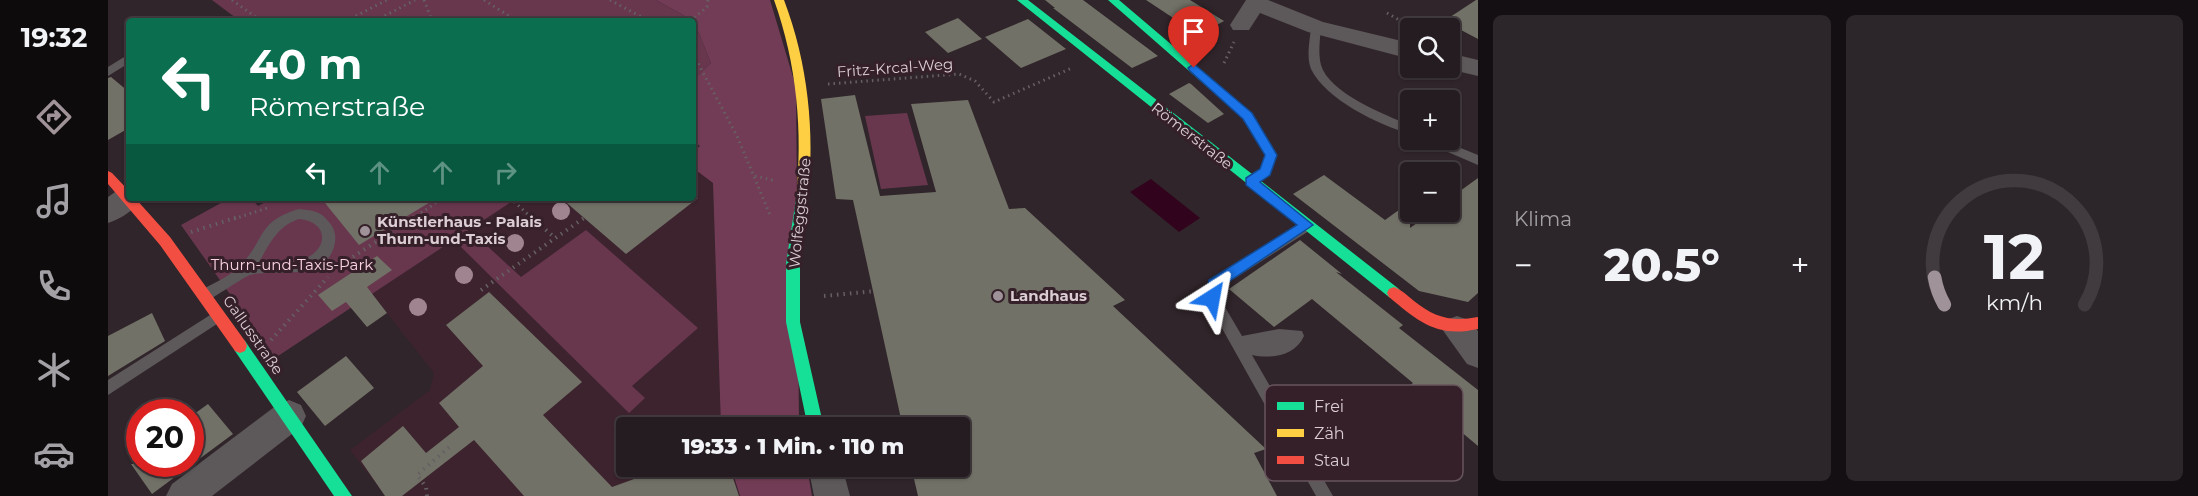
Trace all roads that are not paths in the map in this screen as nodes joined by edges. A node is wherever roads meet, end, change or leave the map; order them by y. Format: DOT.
graph roads {
  1 [pos="779,0"];
  2 [pos="1022,0"];
  3 [pos="1113,0"];
  4 [pos="1256,2"];
  5 [pos="1241,25"];
  6 [pos="1316,27"];
  7 [pos="1400,48"];
  8 [pos="126,60"];
  9 [pos="1460,64"];
  10 [pos="1478,68"];
  11 [pos="108,72"];
  12 [pos="1400,126"];
  13 [pos="1454,150"];
  14 [pos="1478,160"];
  15 [pos="108,176"];
  16 [pos="1251,181"];
  17 [pos="126,195"];
  18 [pos="126,198"];
  19 [pos="131,201"];
  20 [pos="108,212"];
  21 [pos="1307,225"];
  22 [pos="246,270"];
  23 [pos="205,295"];
  24 [pos="218,316"];
  25 [pos="1467,326"];
  26 [pos="1478,354"];
  27 [pos="108,388"];
  28 [pos="1265,391"];
  29 [pos="289,416"];
  30 [pos="814,417"];
  31 [pos="827,477"];
  32 [pos="1316,481"];
  33 [pos="184,496"];
  34 [pos="344,496"];
  35 [pos="831,496"];
  36 [pos="1325,496"];
  1 -- 30 [label="street, Wolfeggstraße"];
  2 -- 16 [label="street, Römerstraße"];
  3 -- 16 [label="street"];
  4 -- 5 [label="street"];
  4 -- 6 [label="street"];
  6 -- 7 [label="street"];
  6 -- 12 [label="lane"];
  8 -- 11 [label="lane"];
  9 -- 10 [label="street"];
  13 -- 14 [label="lane"];
  15 -- 17 [label="street, Gallusstraße"];
  16 -- 21 [label="street, Römerstraße"];
  18 -- 20 [label="street"];
  19 -- 23 [label="street, Gallusstraße"];
  21 -- 25 [label="street, Römerstraße"];
  21 -- 28 [label="lane"];
  22 -- 22 [label="lane"];
  22 -- 23 [label="lane"];
  23 -- 24 [label="street, Gallusstraße"];
  24 -- 27 [label="lane"];
  24 -- 29 [label="street, Gallusstraße"];
  25 -- 26 [label="street, Römerstraße"];
  29 -- 33 [label="street"];
  29 -- 34 [label="street, Gallusstraße"];
  31 -- 35 [label="street"];
  32 -- 36 [label="lane"];
}
